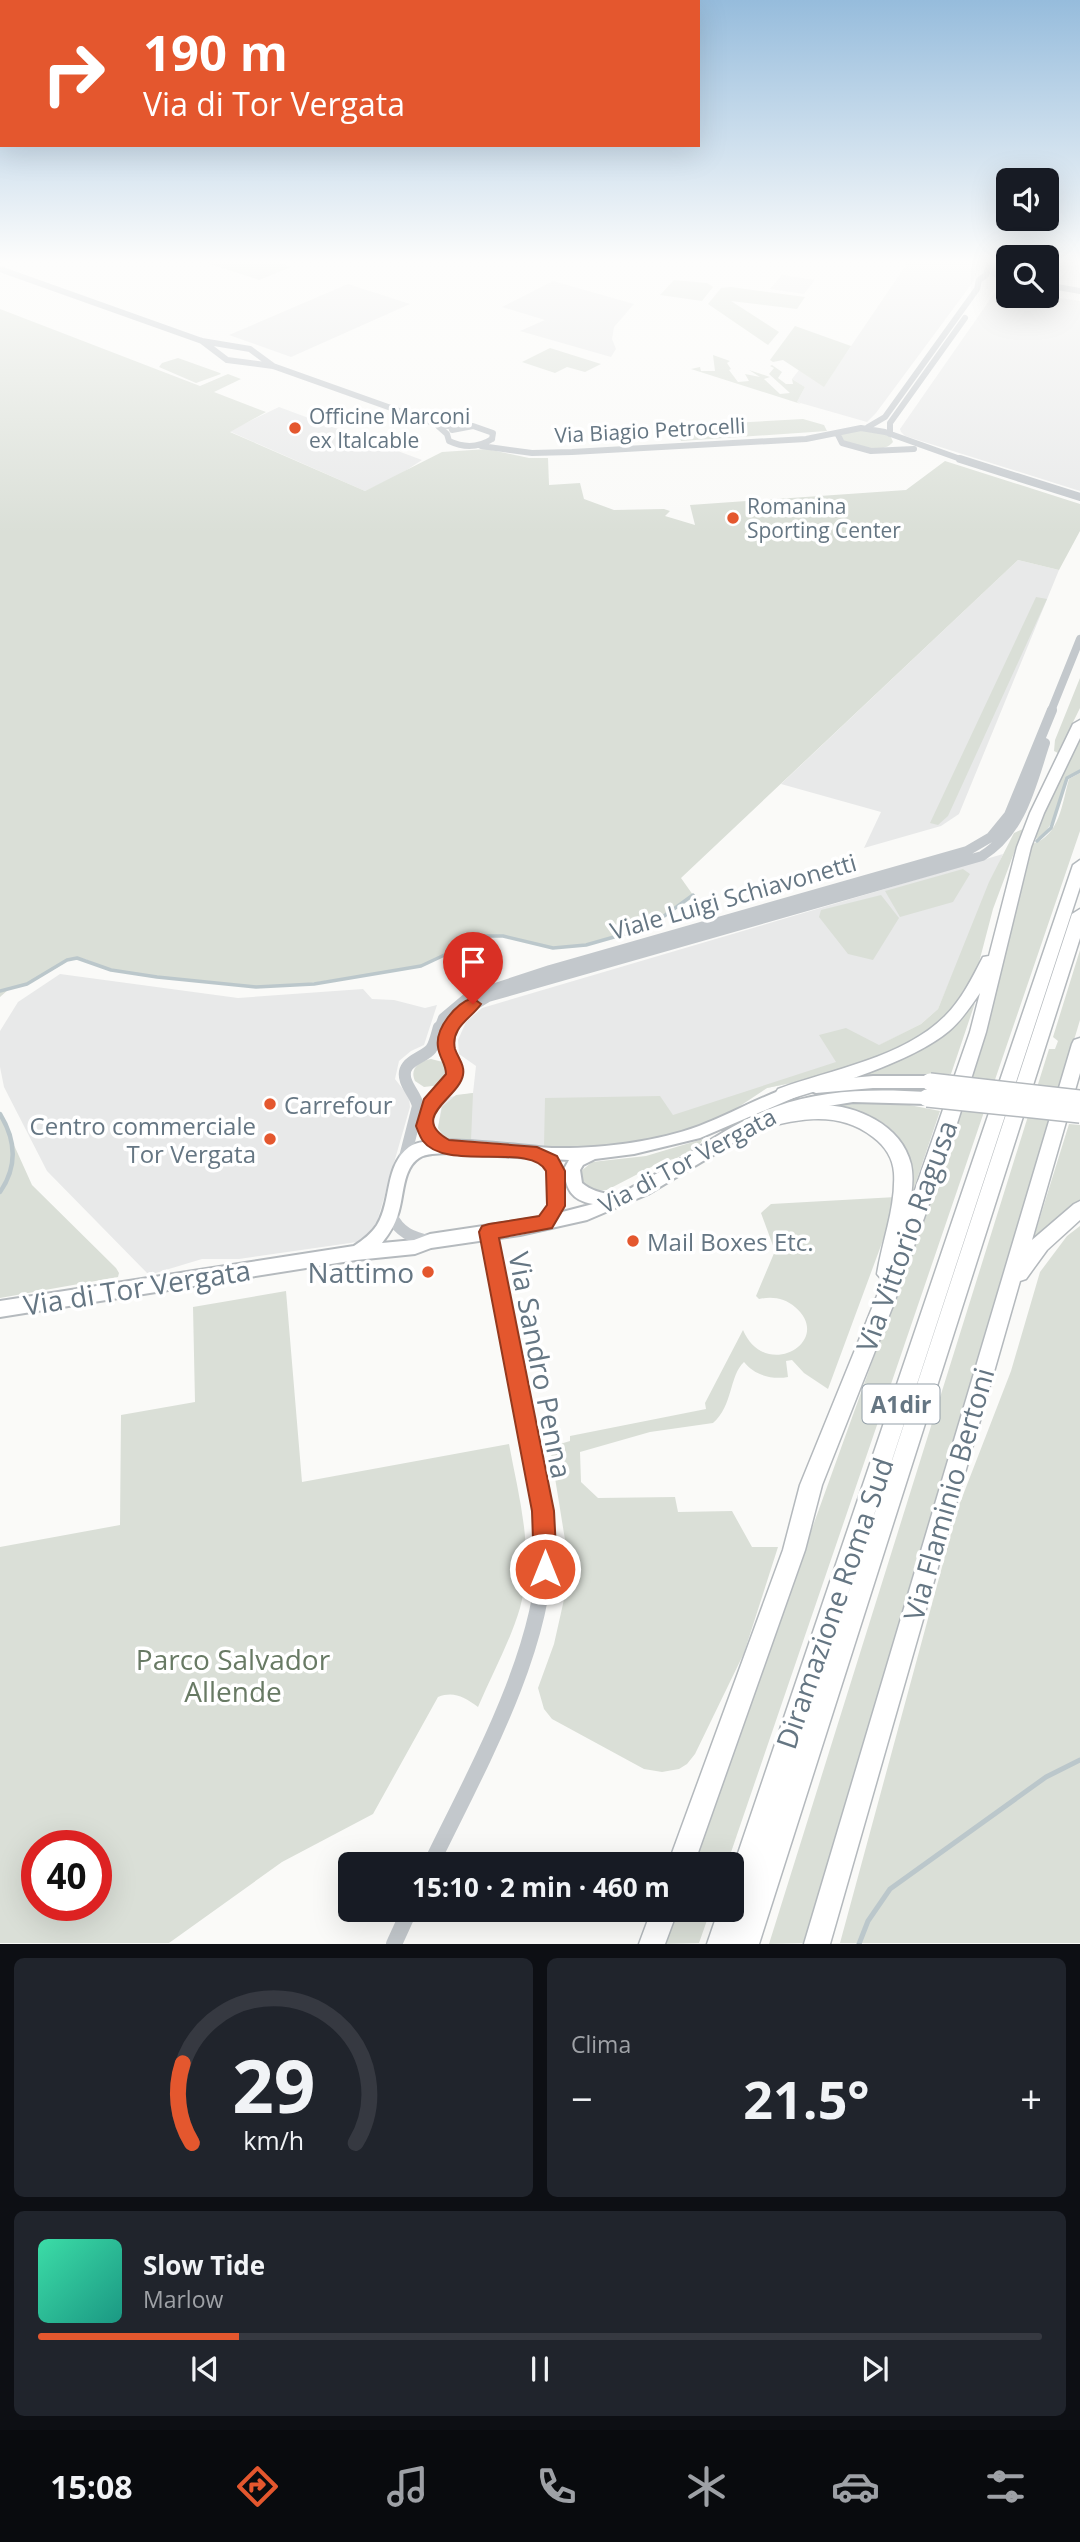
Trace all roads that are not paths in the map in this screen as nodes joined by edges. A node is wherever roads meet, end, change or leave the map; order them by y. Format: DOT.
graph roads {
  1 [pos="217,353"];
  2 [pos="255,353"];
  3 [pos="934,353"];
  4 [pos="939,353"];
  5 [pos="273,366"];
  6 [pos="436,424"];
  7 [pos="459,428"];
  8 [pos="865,428"];
  9 [pos="837,433"];
  10 [pos="447,434"];
  11 [pos="892,435"];
  12 [pos="492,439"];
  13 [pos="799,439"];
  14 [pos="845,445"];
  15 [pos="481,446"];
  16 [pos="504,448"];
  17 [pos="890,449"];
  18 [pos="1080,500"];
  19 [pos="1080,639"];
  20 [pos="1080,654"];
  21 [pos="1080,724"];
  22 [pos="1080,864"];
  23 [pos="1080,914"];
  24 [pos="1000,940"];
  25 [pos="1080,1044"];
  26 [pos="784,1094"];
  27 [pos="1080,1099"];
  28 [pos="1080,1114"];
  29 [pos="750,1125"];
  30 [pos="446,1147"];
  31 [pos="592,1153"];
  32 [pos="537,1154"];
  33 [pos="403,1165"];
  34 [pos="619,1200"];
  35 [pos="1080,1209"];
  36 [pos="391,1215"];
  37 [pos="545,1222"];
  38 [pos="489,1232"];
  39 [pos="430,1241"];
  40 [pos="356,1253"];
  41 [pos="884,1303"];
  42 [pos="1003,1303"];
  43 [pos="0,1309"];
  44 [pos="437,1852"];
  45 [pos="685,1852"];
  46 [pos="404,1922"];
  47 [pos="660,1922"];
  48 [pos="394,1944"];
  49 [pos="652,1944"];
  50 [pos="720,1944"];
  51 [pos="746,1944"];
  52 [pos="817,1944"];
  1 -- 5 [label="street"];
  2 -- 5 [label="street"];
  3 -- 8 [label="street"];
  4 -- 11 [label="street"];
  5 -- 6 [label="street"];
  6 -- 7 [label="street"];
  6 -- 10 [label="street"];
  7 -- 10 [label="street"];
  7 -- 12 [label="street"];
  8 -- 9 [label="street"];
  8 -- 11 [label="street"];
  9 -- 13 [label="street, Via Biagio Petrocelli"];
  9 -- 14 [label="street"];
  10 -- 15 [label="street, Via Biagio Petrocelli"];
  11 -- 17 [label="street"];
  11 -- 18 [label="street"];
  12 -- 15 [label="street"];
  12 -- 16 [label="street"];
  13 -- 14 [label="street, Via Biagio Petrocelli"];
  13 -- 16 [label="street, Via Biagio Petrocelli"];
  14 -- 17 [label="street"];
  15 -- 16 [label="street, Via Biagio Petrocelli"];
  17 -- 18 [label="street"];
  19 -- 33 [label="street, Viale Luigi Schiavonetti"];
  20 -- 30 [label="street, Viale Luigi Schiavonetti"];
  21 -- 24 [label="highway, Via Vittorio Ragusa"];
  22 -- 50 [label="highway, Diramazione Roma Sud / A1dir"];
  23 -- 51 [label="highway, Diramazione Roma Sud / A1dir"];
  24 -- 26 [label="highway"];
  24 -- 41 [label="highway, Via Vittorio Ragusa"];
  25 -- 42 [label="highway, Via Flaminio Bertoni"];
  26 -- 27 [label="main road, Via di Tor Vergata, bridge"];
  26 -- 31 [label="main road, Via di Tor Vergata"];
  28 -- 29 [label="main road, Via di Tor Vergata, bridge"];
  29 -- 34 [label="main road, Via di Tor Vergata"];
  29 -- 41 [label="highway"];
  30 -- 32 [label="main road, Via di Tor Vergata"];
  30 -- 33 [label="main road, Via di Tor Vergata"];
  31 -- 32 [label="main road, Via di Tor Vergata"];
  31 -- 34 [label="main road"];
  32 -- 37 [label="street, Via di Tor Vergata"];
  33 -- 36 [label="main road"];
  34 -- 37 [label="main road, Via di Tor Vergata"];
  35 -- 42 [label="highway"];
  36 -- 39 [label="street"];
  36 -- 40 [label="main road"];
  37 -- 38 [label="main road, Via di Tor Vergata"];
  38 -- 39 [label="main road, Via di Tor Vergata"];
  38 -- 44 [label="street, Via Sandro Penna"];
  39 -- 40 [label="main road, Via di Tor Vergata"];
  40 -- 43 [label="main road, Via di Tor Vergata"];
  41 -- 45 [label="highway, Via Vittorio Ragusa"];
  42 -- 52 [label="highway, Via Flaminio Bertoni"];
  46 -- 48 [label="street"];
  47 -- 49 [label="highway"];
}
